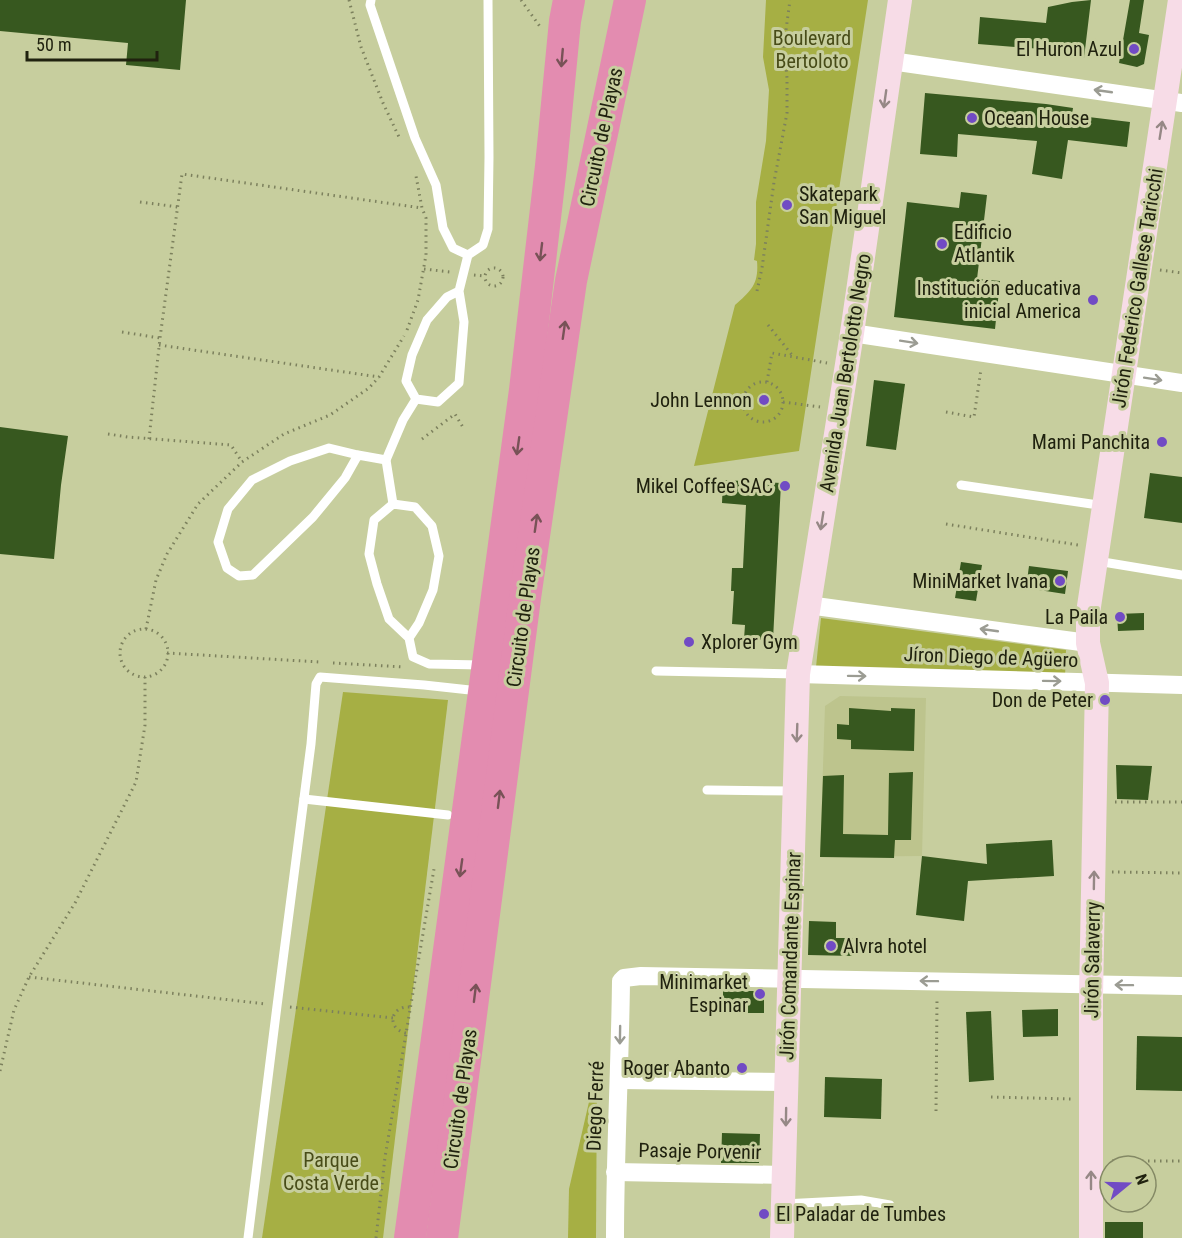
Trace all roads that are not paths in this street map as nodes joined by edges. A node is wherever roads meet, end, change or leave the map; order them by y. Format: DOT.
graph roads {
  1 [pos="371,0"];
  2 [pos="488,0"];
  3 [pos="569,0"];
  4 [pos="630,0"];
  5 [pos="900,0"];
  6 [pos="1180,0"];
  7 [pos="891,61"];
  8 [pos="1174,102"];
  9 [pos="468,255"];
  10 [pos="459,291"];
  11 [pos="852,333"];
  12 [pos="1124,374"];
  13 [pos="1182,383"];
  14 [pos="416,399"];
  15 [pos="358,455"];
  16 [pos="386,460"];
  17 [pos="961,485"];
  18 [pos="393,504"];
  19 [pos="1105,506"];
  20 [pos="1098,555"];
  21 [pos="1182,575"];
  22 [pos="808,605"];
  23 [pos="409,638"];
  24 [pos="1088,643"];
  25 [pos="656,671"];
  26 [pos="798,674"];
  27 [pos="486,678"];
  28 [pos="1097,683"];
  29 [pos="1182,685"];
  30 [pos="707,790"];
  31 [pos="795,791"];
  32 [pos="304,799"];
  33 [pos="448,815"];
  34 [pos="790,978"];
  35 [pos="1092,984"];
  36 [pos="1182,986"];
  37 [pos="619,1080"];
  38 [pos="787,1082"];
  39 [pos="615,1172"];
  40 [pos="784,1175"];
  41 [pos="783,1204"];
  42 [pos="890,1205"];
  43 [pos="248,1238"];
  44 [pos="410,1238"];
  45 [pos="442,1238"];
  46 [pos="615,1238"];
  47 [pos="782,1238"];
  48 [pos="1091,1238"];
  1 -- 9 [label="lane"];
  2 -- 9 [label="lane"];
  3 -- 27 [label="highway, Circuito de Playas, one-way"];
  45 -- 4 [label="highway, Circuito de Playas, one-way"];
  5 -- 7 [label="main road, Avenida Juan Bertolotto Negro"];
  6 -- 8 [label="main road, Jirón Federico Gallese Taricchi"];
  8 -- 7 [label="street, one-way"];
  7 -- 11 [label="main road, Avenida Juan Bertolotto Negro, one-way"];
  12 -- 8 [label="main road, Jirón Federico Gallese Taricchi, one-way"];
  9 -- 10 [label="lane"];
  10 -- 14 [label="lane"];
  10 -- 14 [label="lane"];
  11 -- 12 [label="street, one-way"];
  11 -- 22 [label="main road, Avenida Juan Bertolotto Negro, one-way"];
  12 -- 13 [label="street, one-way"];
  12 -- 19 [label="main road, Jirón Federico Gallese Taricchi"];
  14 -- 16 [label="lane"];
  15 -- 15 [label="lane"];
  15 -- 16 [label="lane"];
  16 -- 18 [label="lane"];
  17 -- 19 [label="lane"];
  18 -- 23 [label="lane"];
  18 -- 23 [label="lane"];
  19 -- 20 [label="main road, Jirón Federico Gallese Taricchi"];
  20 -- 21 [label="lane"];
  20 -- 24 [label="main road, Jirón Federico Gallese Taricchi"];
  24 -- 22 [label="street, Jíron Diego de Agüero, one-way"];
  22 -- 26 [label="main road, Avenida Juan Bertolotto Negro"];
  23 -- 27 [label="lane"];
  24 -- 28 [label="main road, Jirón Federico Gallese Taricchi"];
  25 -- 26 [label="lane"];
  26 -- 28 [label="street, Jíron Diego de Agüero, one-way"];
  26 -- 31 [label="main road, Jirón Comandante Espinar, one-way"];
  27 -- 32 [label="lane"];
  27 -- 44 [label="highway, Circuito de Playas, one-way"];
  28 -- 29 [label="street, Jíron Diego de Agüero"];
  35 -- 28 [label="main road, Jirón Salaverry, one-way"];
  30 -- 31 [label="lane"];
  31 -- 34 [label="main road, Jirón Comandante Espinar"];
  32 -- 33 [label="lane"];
  32 -- 43 [label="lane"];
  35 -- 34 [label="street, one-way"];
  34 -- 37 [label="street, Diego Ferré, one-way"];
  34 -- 38 [label="main road, Jirón Comandante Espinar"];
  36 -- 35 [label="street, one-way"];
  48 -- 35 [label="main road, Jirón Salaverry, one-way"];
  37 -- 38 [label="street"];
  37 -- 39 [label="street, Diego Ferré"];
  38 -- 40 [label="main road, Jirón Comandante Espinar, one-way"];
  39 -- 40 [label="street, Pasaje Porvenir"];
  39 -- 46 [label="street, Diego Ferré"];
  40 -- 41 [label="main road, Jirón Comandante Espinar"];
  41 -- 42 [label="lane"];
  41 -- 47 [label="main road, Jirón Comandante Espinar"];
}
